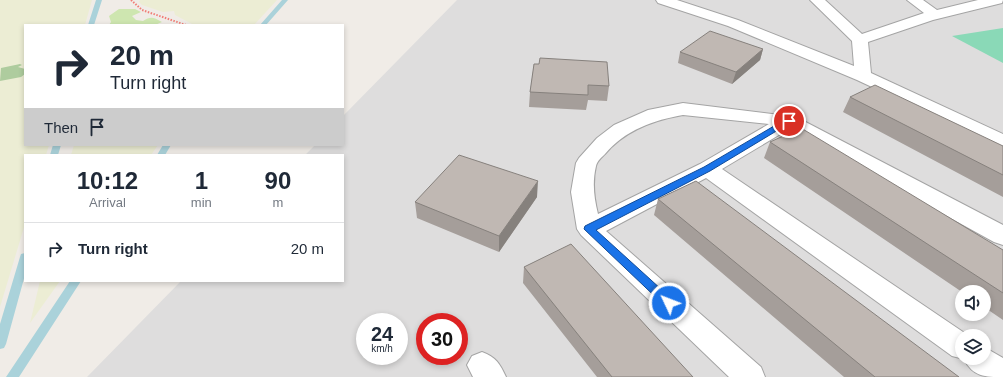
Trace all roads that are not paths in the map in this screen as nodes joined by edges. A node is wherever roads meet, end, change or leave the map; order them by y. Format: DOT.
graph roads {
  1 [pos="663,0"];
  2 [pos="817,0"];
  3 [pos="914,0"];
  4 [pos="997,0"];
  5 [pos="720,6"];
  6 [pos="934,14"];
  7 [pos="733,23"];
  8 [pos="860,40"];
  9 [pos="864,76"];
  10 [pos="789,121"];
  11 [pos="1003,141"];
  12 [pos="707,169"];
  13 [pos="589,229"];
  14 [pos="1003,236"];
  15 [pos="955,342"];
  16 [pos="988,365"];
  17 [pos="1003,376"];
  18 [pos="750,377"];
  1 -- 7 [label="street"];
  2 -- 8 [label="street"];
  3 -- 6 [label="street"];
  4 -- 6 [label="street"];
  5 -- 7 [label="street"];
  6 -- 8 [label="street"];
  7 -- 9 [label="street"];
  8 -- 9 [label="street"];
  9 -- 11 [label="street"];
  10 -- 12 [label="street"];
  10 -- 13 [label="street"];
  10 -- 14 [label="street"];
  12 -- 13 [label="street"];
  12 -- 15 [label="street"];
  13 -- 18 [label="street"];
  16 -- 17 [label="street"];
}
